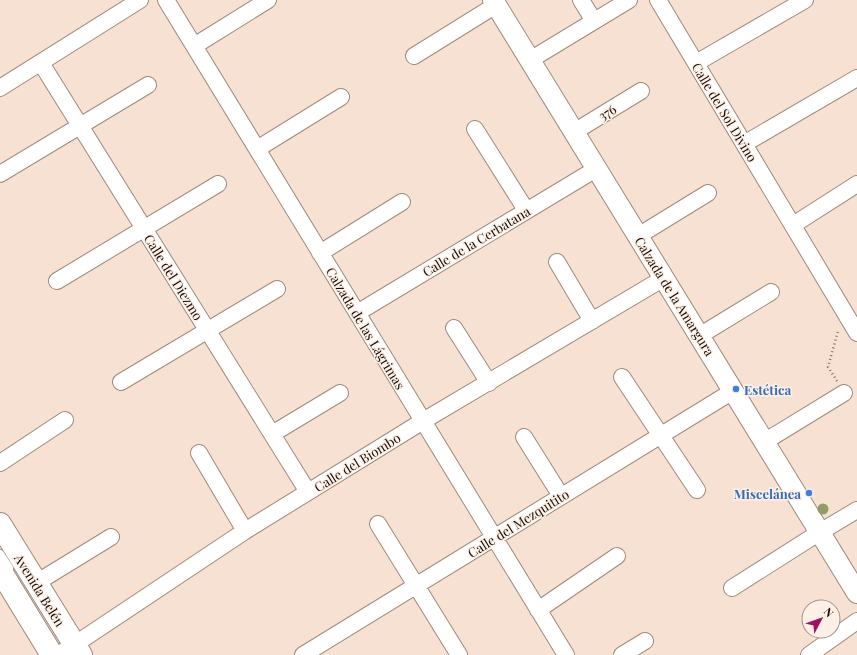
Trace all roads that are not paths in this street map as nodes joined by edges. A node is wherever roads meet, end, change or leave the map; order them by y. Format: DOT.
graph roads {
  1 [pos="140,0"];
  2 [pos="166,0"];
  3 [pos="268,0"];
  4 [pos="581,0"];
  5 [pos="629,0"];
  6 [pos="658,0"];
  7 [pos="805,0"];
  8 [pos="494,2"];
  9 [pos="594,21"];
  10 [pos="194,46"];
  11 [pos="414,56"];
  12 [pos="530,60"];
  13 [pos="41,63"];
  14 [pos="696,63"];
  15 [pos="857,78"];
  16 [pos="148,85"];
  17 [pos="0,88"];
  18 [pos="641,91"];
  19 [pos="341,97"];
  20 [pos="80,126"];
  21 [pos="475,129"];
  22 [pos="574,132"];
  23 [pos="744,144"];
  24 [pos="257,149"];
  25 [pos="596,169"];
  26 [pos="0,174"];
  27 [pos="218,184"];
  28 [pos="857,184"];
  29 [pos="708,193"];
  30 [pos="402,202"];
  31 [pos="526,210"];
  32 [pos="793,225"];
  33 [pos="144,228"];
  34 [pos="638,236"];
  35 [pos="320,253"];
  36 [pos="557,262"];
  37 [pos="664,278"];
  38 [pos="57,281"];
  39 [pos="277,289"];
  40 [pos="771,292"];
  41 [pos="357,313"];
  42 [pos="592,321"];
  43 [pos="454,328"];
  44 [pos="208,330"];
  45 [pos="857,332"];
  46 [pos="699,336"];
  47 [pos="622,377"];
  48 [pos="121,382"];
  49 [pos="489,383"];
  50 [pos="733,391"];
  51 [pos="340,393"];
  52 [pos="844,393"];
  53 [pos="65,420"];
  54 [pos="423,421"];
  55 [pos="272,434"];
  56 [pos="661,435"];
  57 [pos="524,437"];
  58 [pos="764,442"];
  59 [pos="199,453"];
  60 [pos="0,463"];
  61 [pos="697,490"];
  62 [pos="308,492"];
  63 [pos="561,496"];
  64 [pos="857,510"];
  65 [pos="0,524"];
  66 [pos="378,524"];
  67 [pos="245,531"];
  68 [pos="820,532"];
  69 [pos="111,537"];
  70 [pos="494,537"];
  71 [pos="0,538"];
  72 [pos="0,554"];
  73 [pos="617,556"];
  74 [pos="16,576"];
  75 [pos="416,586"];
  76 [pos="732,588"];
  77 [pos="857,593"];
  78 [pos="538,610"];
  79 [pos="857,621"];
  80 [pos="645,642"];
  81 [pos="66,653"];
  82 [pos="307,654"];
  83 [pos="459,655"];
  84 [pos="566,655"];
  85 [pos="622,655"];
  86 [pos="809,655"];
  1 -- 13 [label="street"];
  2 -- 10 [label="street, Calzada de las Lágrimas"];
  3 -- 10 [label="street"];
  4 -- 9 [label="street"];
  5 -- 9 [label="street"];
  6 -- 14 [label="street, Calle del Sol Divino"];
  7 -- 14 [label="street"];
  8 -- 11 [label="street"];
  8 -- 12 [label="street, Calzada de la Amargura"];
  9 -- 12 [label="street"];
  10 -- 24 [label="street, Calzada de las Lágrimas"];
  12 -- 22 [label="street, Calzada de la Amargura"];
  13 -- 17 [label="street"];
  13 -- 20 [label="street, Calle del Diezmo"];
  14 -- 23 [label="street, Calle del Sol Divino"];
  15 -- 23 [label="street"];
  16 -- 20 [label="street"];
  18 -- 22 [label="street, 376"];
  19 -- 24 [label="street"];
  20 -- 26 [label="street"];
  20 -- 33 [label="street, Calle del Diezmo"];
  21 -- 31 [label="street"];
  22 -- 25 [label="street, Calzada de la Amargura"];
  23 -- 32 [label="street, Calle del Sol Divino"];
  24 -- 35 [label="street, Calzada de las Lágrimas"];
  25 -- 31 [label="street, Calle de la Cerbatana"];
  25 -- 34 [label="street, Calzada de la Amargura"];
  27 -- 33 [label="street"];
  28 -- 32 [label="street"];
  29 -- 34 [label="street"];
  30 -- 35 [label="street"];
  31 -- 41 [label="street, Calle de la Cerbatana"];
  32 -- 45 [label="street, Calle del Sol Divino"];
  33 -- 38 [label="street"];
  33 -- 44 [label="street, Calle del Diezmo"];
  34 -- 37 [label="street, Calzada de la Amargura"];
  35 -- 41 [label="street, Calzada de las Lágrimas"];
  36 -- 42 [label="street"];
  37 -- 42 [label="street, Calle del Biombo"];
  37 -- 46 [label="street, Calzada de la Amargura"];
  39 -- 44 [label="street"];
  40 -- 46 [label="street"];
  41 -- 54 [label="street, Calzada de las Lágrimas"];
  42 -- 49 [label="street, Calle del Biombo"];
  43 -- 49 [label="street"];
  44 -- 48 [label="street"];
  44 -- 55 [label="street, Calle del Diezmo"];
  46 -- 50 [label="street, Calzada de la Amargura"];
  47 -- 56 [label="street"];
  49 -- 54 [label="street, Calle del Biombo"];
  50 -- 56 [label="street, Calle del Mezquitito"];
  50 -- 58 [label="street, Calzada de la Amargura"];
  51 -- 55 [label="street"];
  52 -- 58 [label="street"];
  53 -- 60 [label="street"];
  54 -- 62 [label="street, Calle del Biombo"];
  54 -- 70 [label="street, Calzada de las Lágrimas"];
  55 -- 62 [label="street, Calle del Diezmo"];
  56 -- 61 [label="street"];
  56 -- 63 [label="street, Calle del Mezquitito"];
  57 -- 63 [label="street"];
  58 -- 68 [label="street, Calzada de la Amargura"];
  59 -- 67 [label="street"];
  62 -- 67 [label="street, Calle del Biombo"];
  63 -- 70 [label="street, Calle del Mezquitito"];
  64 -- 68 [label="street"];
  65 -- 74 [label="main road, Avenida Belén"];
  66 -- 75 [label="street"];
  67 -- 81 [label="street, Calle del Biombo"];
  68 -- 76 [label="street"];
  68 -- 77 [label="street, Calzada de la Amargura"];
  69 -- 74 [label="street"];
  70 -- 75 [label="street, Calle del Mezquitito"];
  70 -- 78 [label="street, Calzada de las Lágrimas"];
  71 -- 81 [label="lane"];
  72 -- 74 [label="lane"];
  73 -- 78 [label="street"];
  74 -- 81 [label="main road, Avenida Belén"];
  74 -- 81 [label="main road, Avenida Belén"];
  75 -- 82 [label="street, Calle del Mezquitito"];
  75 -- 83 [label="street"];
  78 -- 84 [label="street, Calzada de las Lágrimas"];
  79 -- 86 [label="street"];
  80 -- 85 [label="street"];
}
